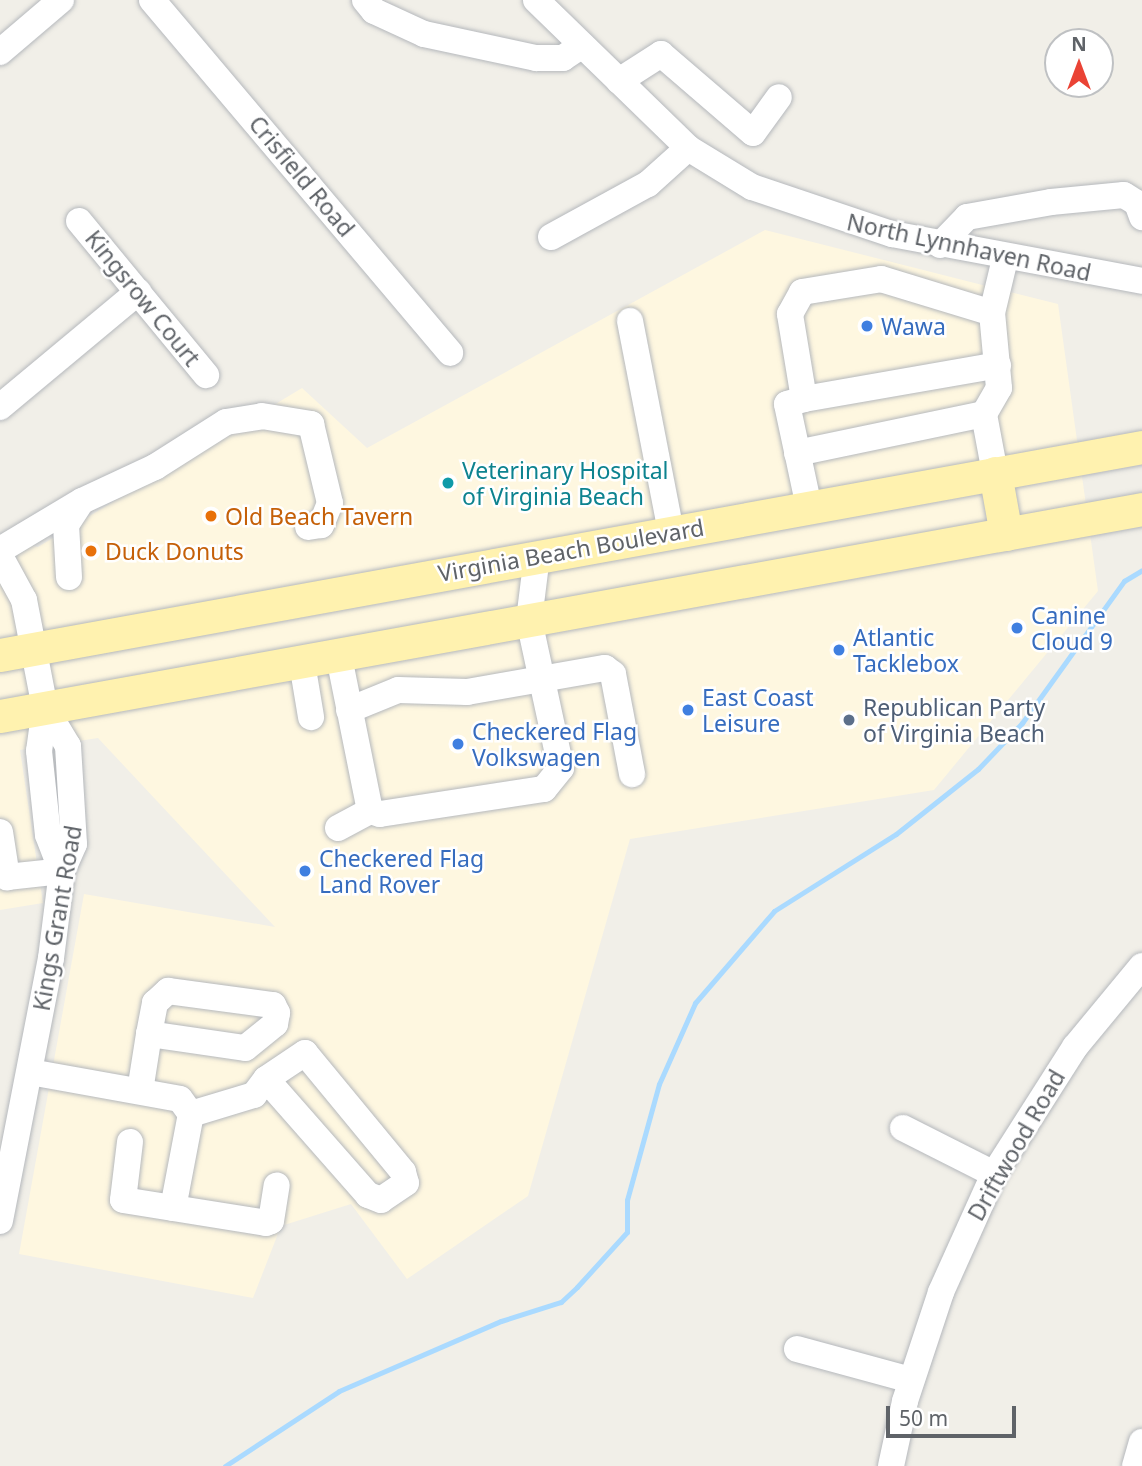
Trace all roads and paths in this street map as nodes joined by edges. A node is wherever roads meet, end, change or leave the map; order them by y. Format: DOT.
graph roads {
  1 [pos="61,0"];
  2 [pos="152,0"];
  3 [pos="365,0"];
  4 [pos="536,0"];
  5 [pos="582,45"];
  6 [pos="0,52"];
  7 [pos="619,81"];
  8 [pos="779,97"];
  9 [pos="688,148"];
  10 [pos="1142,217"];
  11 [pos="79,221"];
  12 [pos="551,237"];
  13 [pos="940,245"];
  14 [pos="1005,259"];
  15 [pos="1142,273"];
  16 [pos="1142,281"];
  17 [pos="138,292"];
  18 [pos="992,313"];
  19 [pos="630,321"];
  20 [pos="450,353"];
  21 [pos="998,365"];
  22 [pos="206,375"];
  23 [pos="804,399"];
  24 [pos="0,407"];
  25 [pos="984,414"];
  26 [pos="1142,447"];
  27 [pos="797,453"];
  28 [pos="995,473"];
  29 [pos="82,501"];
  30 [pos="809,507"];
  31 [pos="1142,509"];
  32 [pos="308,527"];
  33 [pos="671,532"];
  34 [pos="1006,534"];
  35 [pos="23,535"];
  36 [pos="0,550"];
  37 [pos="0,556"];
  38 [pos="537,556"];
  39 [pos="529,620"];
  40 [pos="35,648"];
  41 [pos="0,654"];
  42 [pos="339,657"];
  43 [pos="302,663"];
  44 [pos="541,679"];
  45 [pos="45,708"];
  46 [pos="349,710"];
  47 [pos="0,716"];
  48 [pos="311,717"];
  49 [pos="632,774"];
  50 [pos="370,811"];
  51 [pos="338,828"];
  52 [pos="0,832"];
  53 [pos="62,871"];
  54 [pos="1142,966"];
  55 [pos="149,1034"];
  56 [pos="30,1072"];
  57 [pos="266,1079"];
  58 [pos="140,1091"];
  59 [pos="191,1114"];
  60 [pos="903,1128"];
  61 [pos="130,1142"];
  62 [pos="994,1174"];
  63 [pos="277,1185"];
  64 [pos="173,1208"];
  65 [pos="0,1221"];
  66 [pos="797,1349"];
  67 [pos="911,1380"];
  68 [pos="1142,1442"];
  69 [pos="891,1466"];
  70 [pos="1135,1466"];
  1 -- 6 [label="street"];
  2 -- 20 [label="street, Crisfield Road"];
  3 -- 5 [label="street"];
  4 -- 5 [label="street, North Lynnhaven Road"];
  5 -- 7 [label="street, North Lynnhaven Road"];
  7 -- 8 [label="street"];
  7 -- 9 [label="street, North Lynnhaven Road"];
  9 -- 12 [label="street"];
  9 -- 13 [label="street, North Lynnhaven Road"];
  10 -- 13 [label="street"];
  11 -- 17 [label="street, Kingsrow Court"];
  13 -- 14 [label="street, North Lynnhaven Road"];
  14 -- 16 [label="street, North Lynnhaven Road"];
  14 -- 18 [label="street"];
  15 -- 16 [label="street"];
  17 -- 22 [label="street, Kingsrow Court"];
  17 -- 24 [label="street"];
  18 -- 21 [label="street"];
  18 -- 23 [label="street"];
  19 -- 33 [label="street"];
  21 -- 23 [label="street"];
  21 -- 25 [label="street"];
  23 -- 27 [label="street"];
  25 -- 27 [label="street"];
  25 -- 28 [label="street"];
  26 -- 28 [label="main road, Virginia Beach Boulevard"];
  27 -- 30 [label="street"];
  28 -- 30 [label="main road, Virginia Beach Boulevard"];
  28 -- 34 [label="main road"];
  29 -- 32 [label="street"];
  29 -- 35 [label="street"];
  29 -- 35 [label="street"];
  30 -- 33 [label="main road, Virginia Beach Boulevard"];
  31 -- 34 [label="main road"];
  33 -- 38 [label="main road, Virginia Beach Boulevard"];
  34 -- 39 [label="main road"];
  35 -- 36 [label="street"];
  37 -- 40 [label="street, Kings Grant Road"];
  38 -- 39 [label="street"];
  38 -- 40 [label="main road, Virginia Beach Boulevard"];
  39 -- 42 [label="main road"];
  39 -- 44 [label="street"];
  40 -- 41 [label="main road, Virginia Beach Boulevard"];
  40 -- 45 [label="street, Kings Grant Road"];
  42 -- 43 [label="main road"];
  42 -- 46 [label="street"];
  43 -- 45 [label="main road"];
  43 -- 48 [label="street"];
  44 -- 46 [label="street"];
  44 -- 49 [label="street"];
  44 -- 50 [label="street"];
  45 -- 47 [label="main road"];
  45 -- 53 [label="street, Kings Grant Road"];
  46 -- 50 [label="street"];
  50 -- 51 [label="street"];
  52 -- 53 [label="street"];
  53 -- 56 [label="street, Kings Grant Road"];
  54 -- 62 [label="street, Driftwood Road"];
  55 -- 58 [label="street"];
  56 -- 58 [label="street"];
  56 -- 65 [label="street, Kings Grant Road"];
  57 -- 57 [label="street"];
  57 -- 59 [label="street"];
  58 -- 59 [label="street"];
  59 -- 64 [label="street"];
  60 -- 62 [label="street"];
  61 -- 64 [label="street"];
  62 -- 67 [label="street, Driftwood Road"];
  63 -- 64 [label="street"];
  66 -- 67 [label="street"];
  67 -- 69 [label="street, Driftwood Road"];
  68 -- 70 [label="street"];
}
